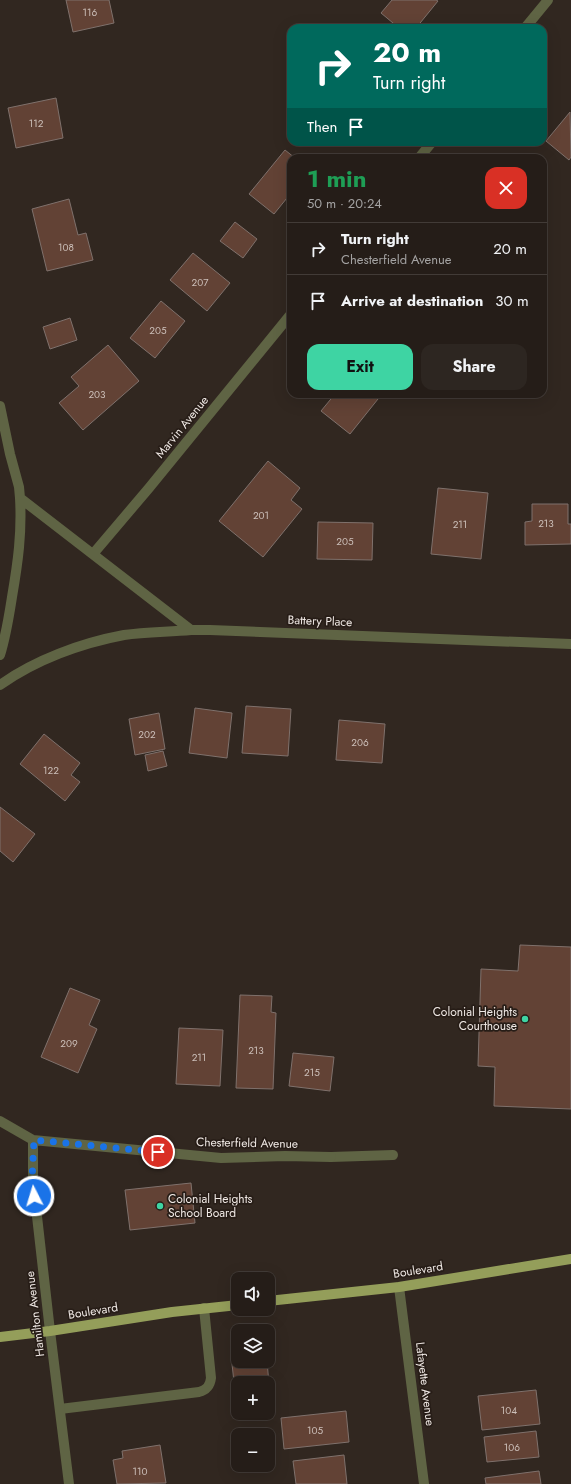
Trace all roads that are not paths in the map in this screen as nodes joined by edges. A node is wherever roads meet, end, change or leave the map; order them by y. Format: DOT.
graph roads {
  1 [pos="548,0"];
  2 [pos="528,24"];
  3 [pos="429,146"];
  4 [pos="422,154"];
  5 [pos="287,319"];
  6 [pos="0,406"];
  7 [pos="20,498"];
  8 [pos="93,554"];
  9 [pos="191,630"];
  10 [pos="571,644"];
  11 [pos="0,655"];
  12 [pos="0,685"];
  13 [pos="0,1121"];
  14 [pos="34,1140"];
  15 [pos="393,1155"];
  16 [pos="571,1259"];
  17 [pos="399,1287"];
  18 [pos="275,1300"];
  19 [pos="231,1306"];
  20 [pos="204,1308"];
  21 [pos="50,1331"];
  22 [pos="0,1337"];
  23 [pos="60,1409"];
  24 [pos="69,1484"];
  25 [pos="424,1484"];
  1 -- 2 [label="street"];
  3 -- 4 [label="street"];
  5 -- 8 [label="street, Marvin Avenue"];
  6 -- 7 [label="street"];
  7 -- 8 [label="street"];
  7 -- 11 [label="street"];
  8 -- 9 [label="street"];
  9 -- 10 [label="street, Battery Place"];
  9 -- 12 [label="street"];
  13 -- 14 [label="street, Chesterfield Avenue"];
  14 -- 15 [label="street, Chesterfield Avenue"];
  14 -- 21 [label="street, Hamilton Avenue"];
  16 -- 17 [label="main road, Boulevard"];
  17 -- 18 [label="main road, Boulevard"];
  17 -- 25 [label="street, Lafayette Avenue"];
  19 -- 20 [label="main road, Boulevard"];
  20 -- 21 [label="main road, Boulevard"];
  20 -- 23 [label="street"];
  21 -- 22 [label="main road, Boulevard"];
  21 -- 23 [label="street, Hamilton Avenue"];
  23 -- 24 [label="street, Hamilton Avenue"];
}
